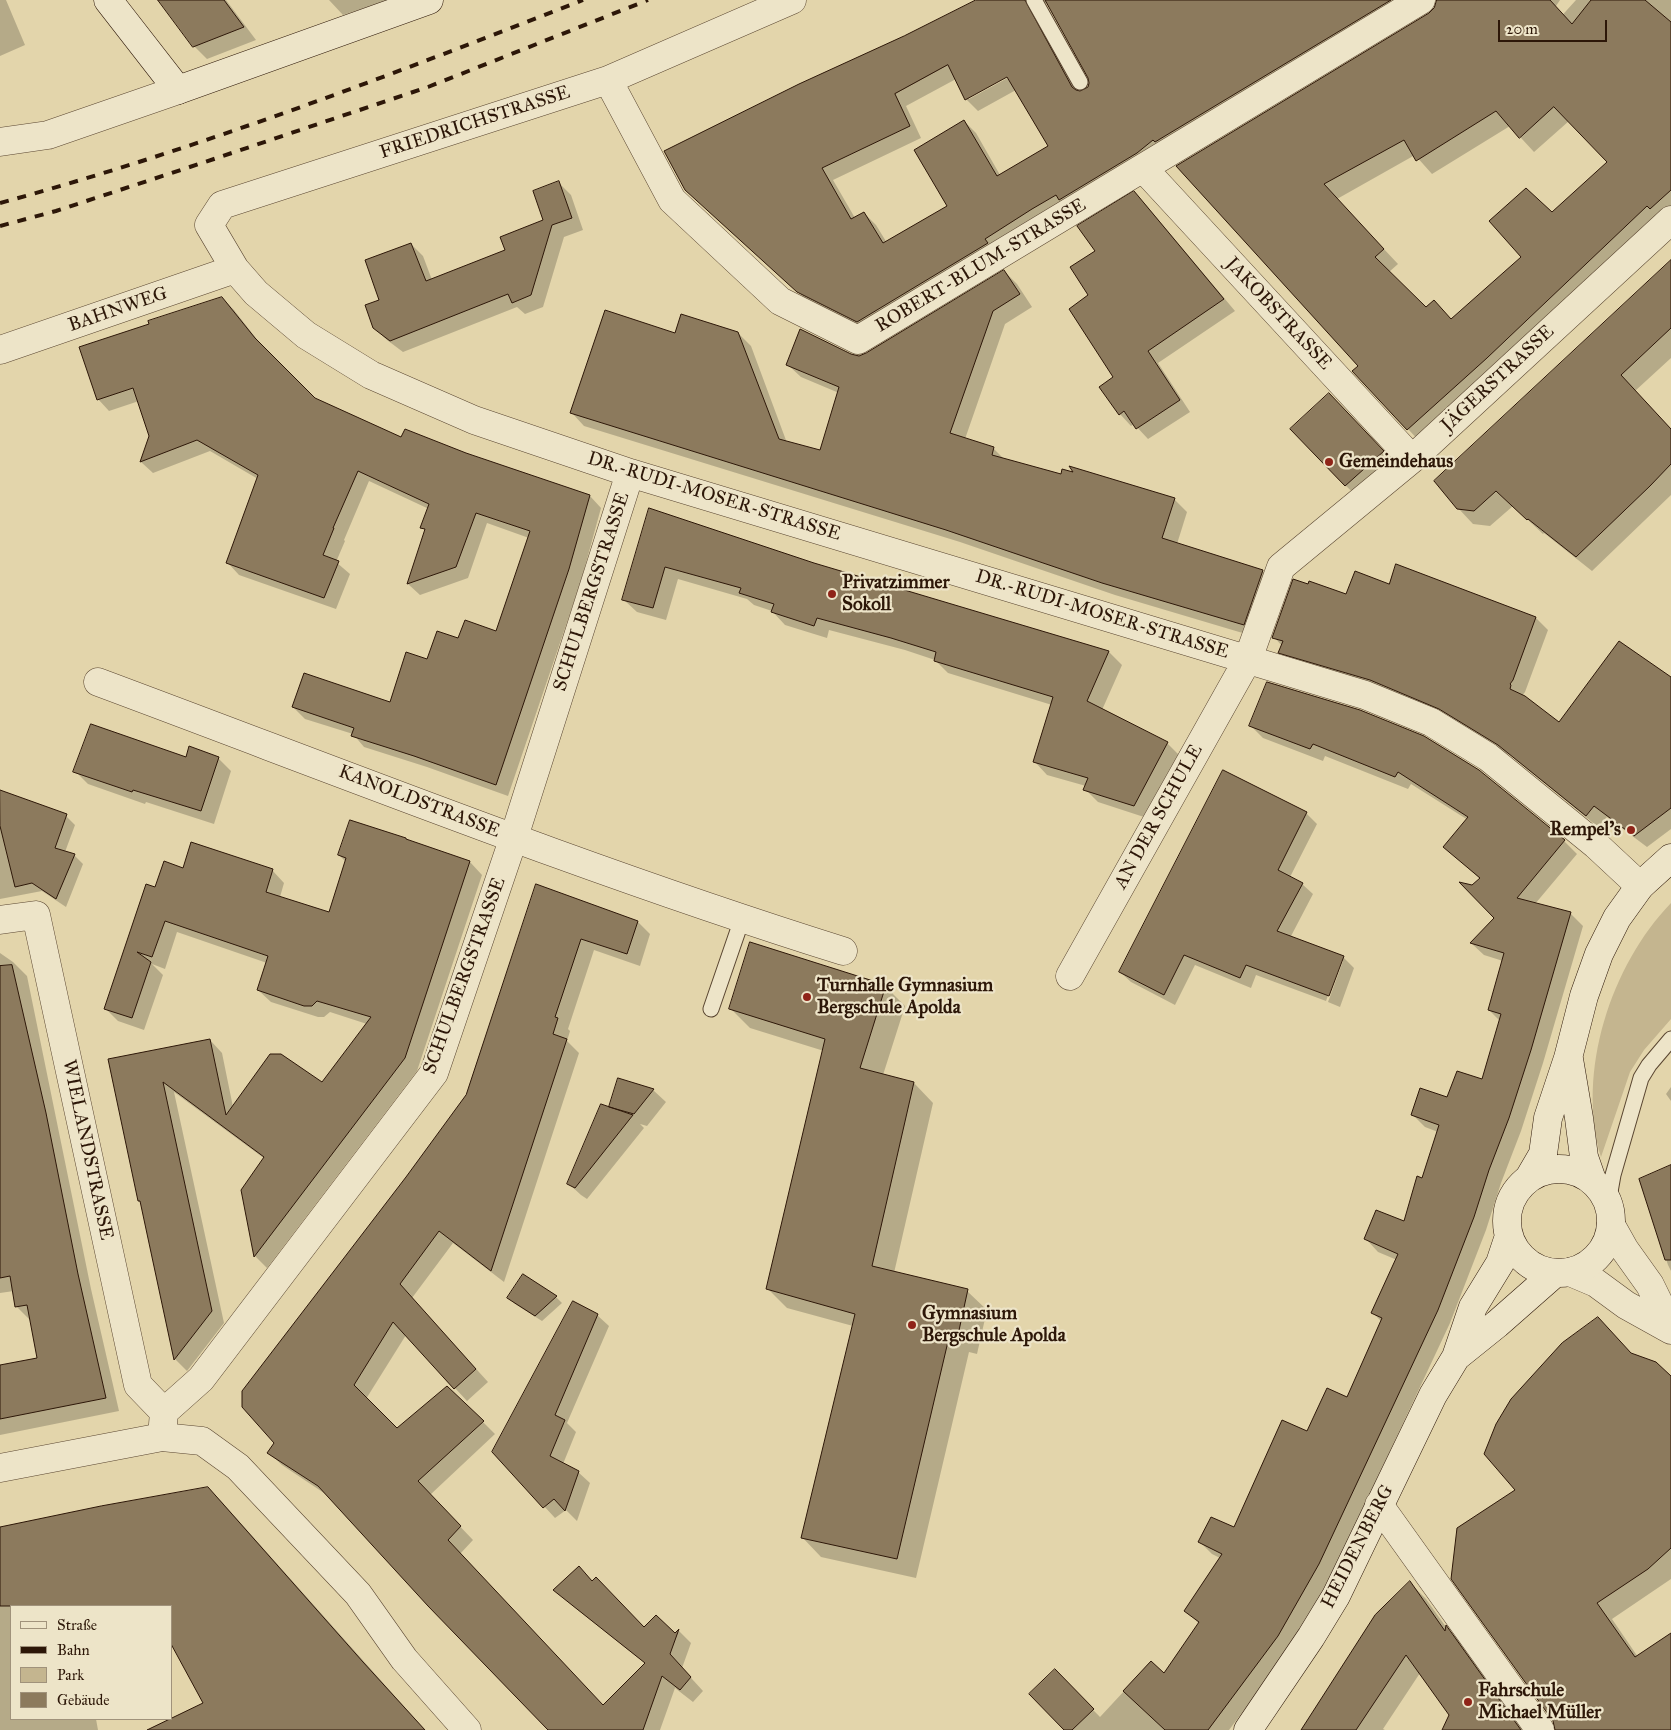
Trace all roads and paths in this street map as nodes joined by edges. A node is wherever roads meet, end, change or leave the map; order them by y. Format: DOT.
graph roads {
  1 [pos="108,0"];
  2 [pos="429,0"];
  3 [pos="792,0"];
  4 [pos="1034,0"];
  5 [pos="1421,0"];
  6 [pos="608,80"];
  7 [pos="1080,82"];
  8 [pos="178,90"];
  9 [pos="0,142"];
  10 [pos="1143,168"];
  11 [pos="1671,220"];
  12 [pos="235,269"];
  13 [pos="0,350"];
  14 [pos="1412,459"];
  15 [pos="630,473"];
  16 [pos="1248,659"];
  17 [pos="98,682"];
  18 [pos="514,837"];
  19 [pos="1671,858"];
  20 [pos="1640,886"];
  21 [pos="742,919"];
  22 [pos="0,920"];
  23 [pos="843,951"];
  24 [pos="1070,976"];
  25 [pos="711,1009"];
  26 [pos="1671,1039"];
  27 [pos="1568,1058"];
  28 [pos="1529,1178"];
  29 [pos="1592,1180"];
  30 [pos="1609,1214"];
  31 [pos="1509,1236"];
  32 [pos="1562,1272"];
  33 [pos="1671,1329"];
  34 [pos="1456,1357"];
  35 [pos="163,1424"];
  36 [pos="0,1468"];
  37 [pos="1379,1504"];
  38 [pos="467,1730"];
  39 [pos="1248,1730"];
  40 [pos="1540,1730"];
  1 -- 8 [label="street"];
  2 -- 8 [label="street"];
  3 -- 6 [label="street, FRIEDRICHSTRASSE"];
  4 -- 7 [label="lane"];
  5 -- 10 [label="street, ROBERT-BLUM-STRASSE"];
  6 -- 10 [label="street, ROBERT-BLUM-STRASSE"];
  6 -- 12 [label="street, FRIEDRICHSTRASSE"];
  8 -- 9 [label="street"];
  10 -- 14 [label="street, JAKOBSTRASSE"];
  11 -- 14 [label="street, JÄGERSTRASSE"];
  12 -- 13 [label="street, BAHNWEG"];
  12 -- 15 [label="street, DR.-RUDI-MOSER-STRASSE"];
  14 -- 16 [label="street, JÄGERSTRASSE"];
  15 -- 16 [label="street, DR.-RUDI-MOSER-STRASSE"];
  15 -- 18 [label="street, SCHULBERGSTRASSE"];
  16 -- 20 [label="street, DR.-RUDI-MOSER-STRASSE"];
  16 -- 24 [label="street, AN DER SCHULE"];
  17 -- 18 [label="street, KANOLDSTRASSE"];
  18 -- 21 [label="street, KANOLDSTRASSE"];
  18 -- 35 [label="street, SCHULBERGSTRASSE"];
  19 -- 20 [label="street"];
  20 -- 27 [label="street"];
  21 -- 23 [label="street, KANOLDSTRASSE"];
  21 -- 25 [label="lane"];
  22 -- 35 [label="street, WIELANDSTRASSE"];
  26 -- 30 [label="lane"];
  27 -- 28 [label="street"];
  27 -- 29 [label="street"];
  28 -- 29 [label="street"];
  28 -- 31 [label="street"];
  29 -- 30 [label="street"];
  30 -- 32 [label="street"];
  30 -- 33 [label="street"];
  31 -- 32 [label="street"];
  31 -- 34 [label="street, HEIDENBERG"];
  32 -- 33 [label="street"];
  32 -- 34 [label="street, HEIDENBERG"];
  34 -- 37 [label="street, HEIDENBERG"];
  35 -- 36 [label="street"];
  35 -- 38 [label="street"];
  37 -- 39 [label="street, HEIDENBERG"];
  37 -- 40 [label="street"];
}
